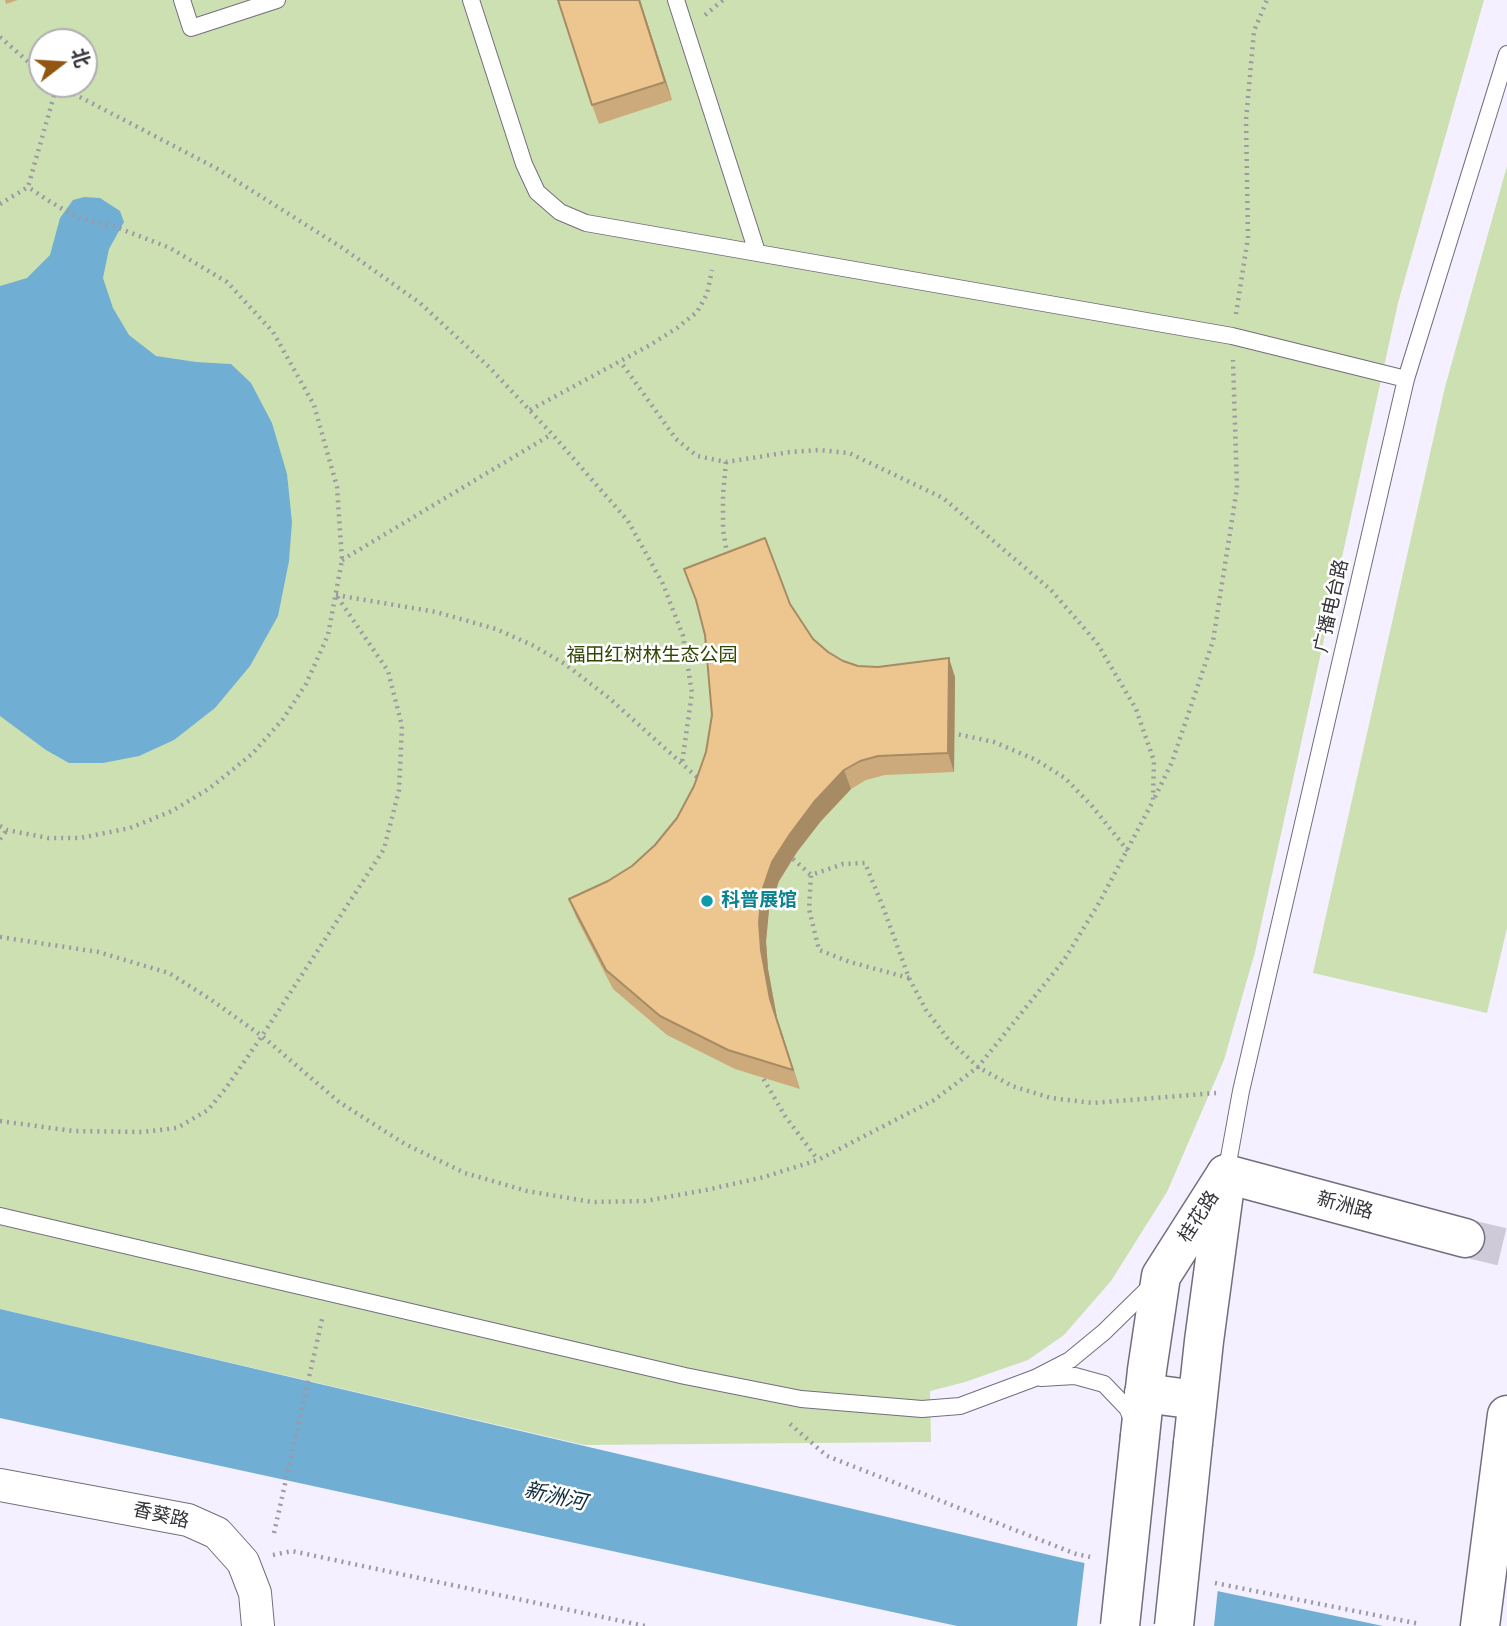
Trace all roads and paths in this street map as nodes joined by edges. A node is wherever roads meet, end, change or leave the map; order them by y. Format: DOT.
graph roads {
  1 [pos="182,0"];
  2 [pos="277,0"];
  3 [pos="471,0"];
  4 [pos="676,0"];
  5 [pos="1267,0"];
  6 [pos="0,37"];
  7 [pos="1507,54"];
  8 [pos="28,62"];
  9 [pos="52,98"];
  10 [pos="81,98"];
  11 [pos="28,187"];
  12 [pos="0,204"];
  13 [pos="717,246"];
  14 [pos="757,252"];
  15 [pos="1232,336"];
  16 [pos="620,362"];
  17 [pos="1406,379"];
  18 [pos="530,410"];
  19 [pos="552,434"];
  20 [pos="726,462"];
  21 [pos="342,560"];
  22 [pos="729,562"];
  23 [pos="335,595"];
  24 [pos="944,733"];
  25 [pos="682,764"];
  26 [pos="707,787"];
  27 [pos="1153,801"];
  28 [pos="0,826"];
  29 [pos="7,830"];
  30 [pos="0,839"];
  31 [pos="1128,851"];
  32 [pos="793,859"];
  33 [pos="811,875"];
  34 [pos="0,937"];
  35 [pos="909,978"];
  36 [pos="262,1036"];
  37 [pos="757,1066"];
  38 [pos="978,1067"];
  39 [pos="1241,1091"];
  40 [pos="0,1121"];
  41 [pos="818,1160"];
  42 [pos="1226,1174"];
  43 [pos="0,1216"];
  44 [pos="1465,1238"];
  45 [pos="1161,1276"];
  46 [pos="324,1312"];
  47 [pos="1035,1378"];
  48 [pos="750,1389"];
  49 [pos="1144,1393"];
  50 [pos="1197,1400"];
  51 [pos="1507,1415"];
  52 [pos="1140,1436"];
  53 [pos="0,1485"];
  54 [pos="274,1533"];
  55 [pos="1102,1560"];
  56 [pos="243,1562"];
  57 [pos="1208,1581"];
  58 [pos="1420,1624"];
  59 [pos="257,1626"];
  60 [pos="645,1626"];
  61 [pos="1119,1626"];
  62 [pos="1174,1626"];
  63 [pos="1480,1626"];
  1 -- 2 [label="lane"];
  3 -- 13 [label="lane"];
  4 -- 14 [label="lane"];
  5 -- 15 [label="path"];
  6 -- 8 [label="path"];
  7 -- 17 [label="lane, 广播电台路"];
  9 -- 11 [label="path"];
  10 -- 18 [label="path"];
  11 -- 12 [label="path"];
  11 -- 21 [label="path"];
  13 -- 14 [label="lane"];
  13 -- 16 [label="path"];
  14 -- 15 [label="lane"];
  15 -- 17 [label="lane"];
  15 -- 27 [label="path"];
  16 -- 18 [label="path"];
  16 -- 20 [label="path"];
  17 -- 39 [label="lane, 广播电台路"];
  18 -- 19 [label="path"];
  19 -- 21 [label="path"];
  19 -- 25 [label="path"];
  20 -- 22 [label="path"];
  20 -- 27 [label="path"];
  21 -- 23 [label="path"];
  23 -- 25 [label="path"];
  23 -- 29 [label="path"];
  23 -- 36 [label="path"];
  24 -- 31 [label="path"];
  25 -- 26 [label="path"];
  27 -- 31 [label="path"];
  28 -- 29 [label="path"];
  29 -- 30 [label="path"];
  31 -- 38 [label="path"];
  32 -- 33 [label="path"];
  33 -- 35 [label="path"];
  33 -- 35 [label="path"];
  34 -- 36 [label="path"];
  35 -- 38 [label="path"];
  36 -- 40 [label="path"];
  36 -- 41 [label="path"];
  37 -- 41 [label="path"];
  38 -- 39 [label="path"];
  38 -- 41 [label="path"];
  39 -- 42 [label="lane, 广播电台路"];
  42 -- 44 [label="main road, 新洲路"];
  42 -- 45 [label="main road, 桂花路"];
  42 -- 50 [label="main road, 桂花路"];
  43 -- 48 [label="lane"];
  45 -- 47 [label="lane"];
  45 -- 49 [label="main road, 桂花路"];
  46 -- 54 [label="path"];
  47 -- 48 [label="lane"];
  47 -- 52 [label="lane"];
  48 -- 55 [label="path"];
  49 -- 50 [label="main road"];
  49 -- 52 [label="main road, 桂花路"];
  50 -- 62 [label="main road, 桂花路, bridge"];
  51 -- 63 [label="main road"];
  52 -- 61 [label="main road, 桂花路, bridge"];
  53 -- 56 [label="street, 香葵路"];
  56 -- 59 [label="street, 香葵路"];
  56 -- 60 [label="path"];
  57 -- 58 [label="path"];
}
